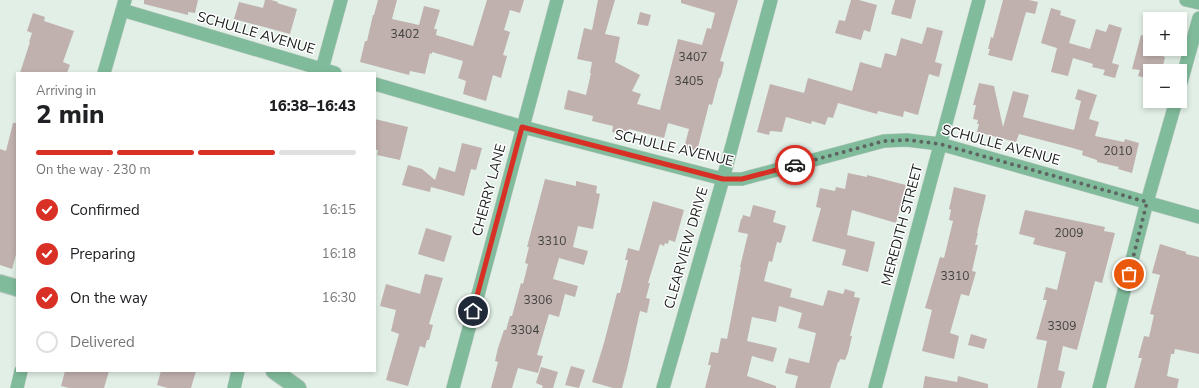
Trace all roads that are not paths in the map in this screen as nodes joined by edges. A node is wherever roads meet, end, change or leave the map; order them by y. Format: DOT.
graph roads {
  1 [pos="341,0"];
  2 [pos="557,0"];
  3 [pos="771,0"];
  4 [pos="979,0"];
  5 [pos="1186,0"];
  6 [pos="1199,3"];
  7 [pos="123,5"];
  8 [pos="1199,18"];
  9 [pos="1186,64"];
  10 [pos="322,71"];
  11 [pos="104,72"];
  12 [pos="376,84"];
  13 [pos="1174,108"];
  14 [pos="522,127"];
  15 [pos="940,144"];
  16 [pos="723,179"];
  17 [pos="1147,202"];
  18 [pos="1199,217"];
  19 [pos="0,283"];
  20 [pos="16,288"];
  21 [pos="21,372"];
  22 [pos="238,372"];
  23 [pos="275,372"];
  24 [pos="17,388"];
  25 [pos="234,388"];
  26 [pos="298,388"];
  27 [pos="453,388"];
  28 [pos="663,388"];
  29 [pos="875,388"];
  30 [pos="1100,388"];
  1 -- 10 [label="street"];
  2 -- 14 [label="street, CHERRY LANE"];
  3 -- 16 [label="street, CLEARVIEW DRIVE"];
  4 -- 15 [label="street, MEREDITH STREET"];
  5 -- 6 [label="street"];
  7 -- 10 [label="street, SCHULLE AVENUE"];
  7 -- 11 [label="street"];
  8 -- 9 [label="street"];
  12 -- 14 [label="street, SCHULLE AVENUE"];
  13 -- 17 [label="street"];
  14 -- 16 [label="street, SCHULLE AVENUE"];
  14 -- 27 [label="street, CHERRY LANE"];
  15 -- 16 [label="street, SCHULLE AVENUE"];
  15 -- 17 [label="street, SCHULLE AVENUE"];
  15 -- 29 [label="street, MEREDITH STREET"];
  16 -- 28 [label="street, CLEARVIEW DRIVE"];
  17 -- 18 [label="street, SCHULLE AVENUE"];
  17 -- 30 [label="street"];
  19 -- 20 [label="street"];
  21 -- 24 [label="street"];
  22 -- 25 [label="street"];
  23 -- 26 [label="street"];
}
